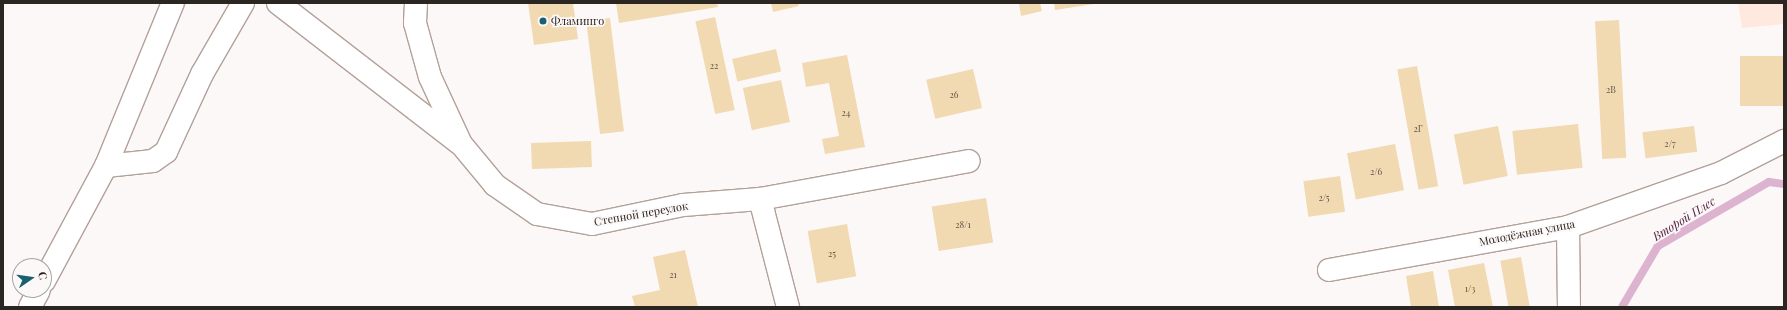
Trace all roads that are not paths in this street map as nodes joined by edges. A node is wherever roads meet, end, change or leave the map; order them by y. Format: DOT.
graph roads {
  1 [pos="173,3"];
  2 [pos="243,3"];
  3 [pos="278,3"];
  4 [pos="416,3"];
  5 [pos="1784,142"];
  6 [pos="461,144"];
  7 [pos="969,161"];
  8 [pos="106,166"];
  9 [pos="760,199"];
  10 [pos="1568,226"];
  11 [pos="52,266"];
  12 [pos="1329,270"];
  13 [pos="35,298"];
  14 [pos="30,307"];
  15 [pos="788,307"];
  16 [pos="1569,307"];
  1 -- 8 [label="street"];
  2 -- 8 [label="street"];
  3 -- 6 [label="street"];
  4 -- 6 [label="street, Степной переулок"];
  5 -- 10 [label="street, Молодёжная улица"];
  6 -- 9 [label="street, Степной переулок"];
  7 -- 9 [label="street, Степной переулок"];
  8 -- 11 [label="street"];
  9 -- 15 [label="street"];
  10 -- 12 [label="street, Молодёжная улица"];
  10 -- 16 [label="street"];
  13 -- 14 [label="street"];
}
